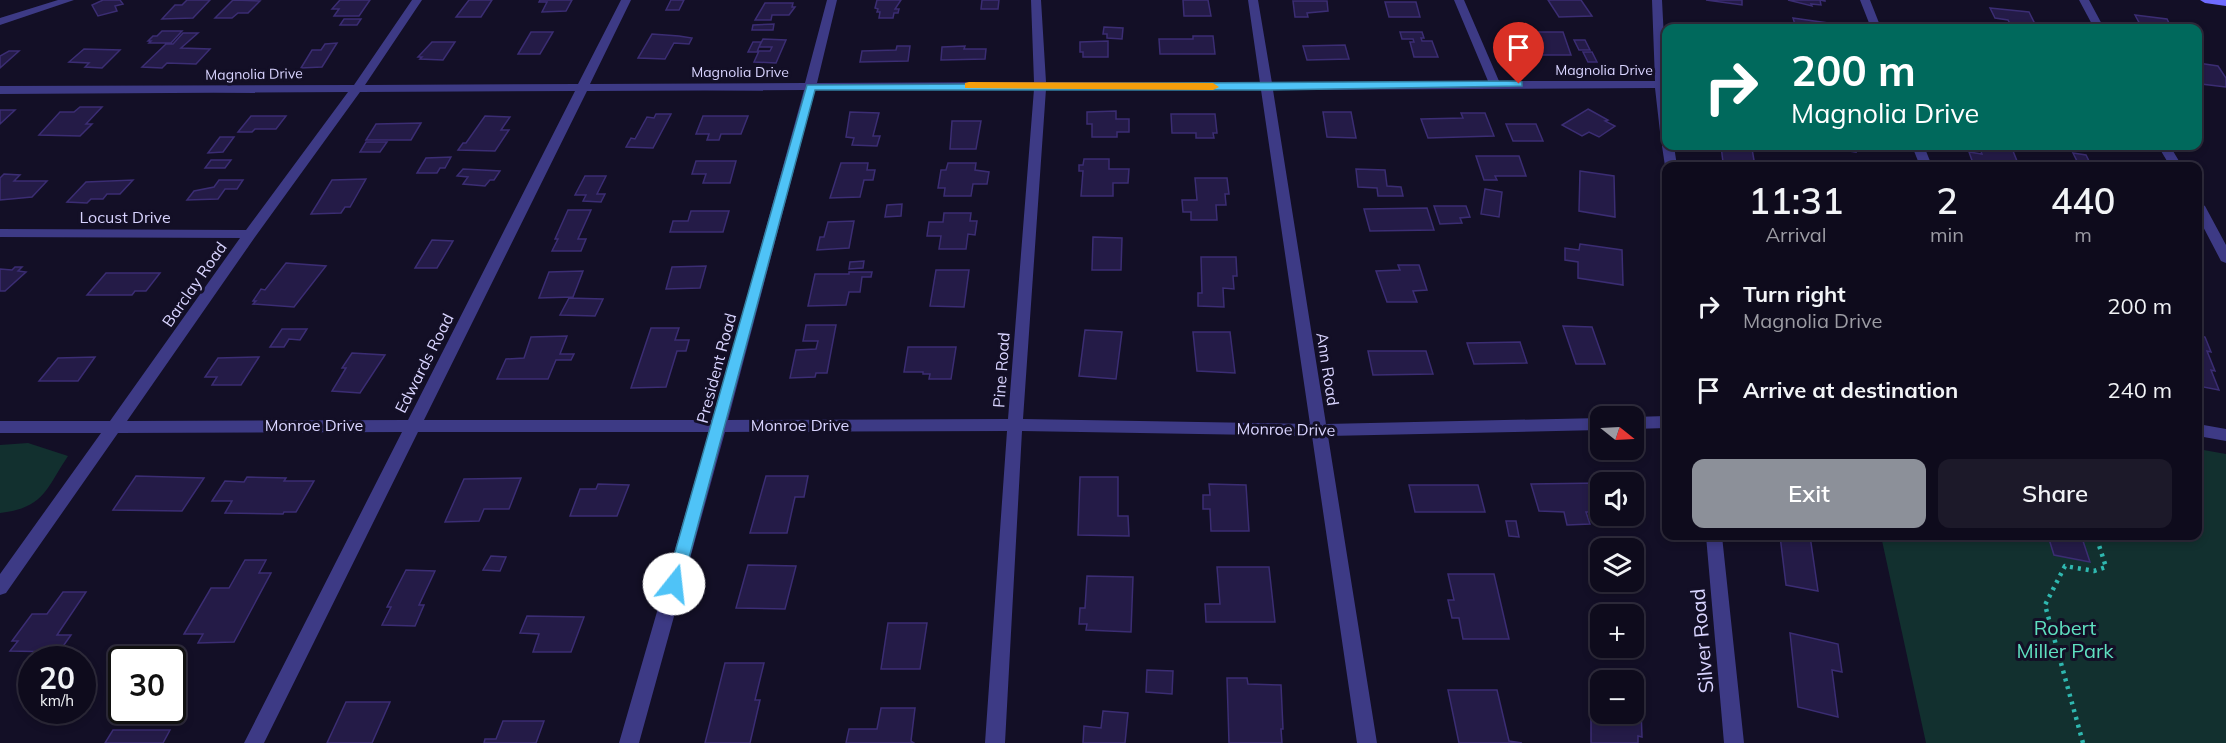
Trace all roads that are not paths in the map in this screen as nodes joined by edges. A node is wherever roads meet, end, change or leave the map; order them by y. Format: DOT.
graph roads {
  1 [pos="69,0"];
  2 [pos="417,0"];
  3 [pos="626,0"];
  4 [pos="832,0"];
  5 [pos="1036,0"];
  6 [pos="1253,0"];
  7 [pos="1460,0"];
  8 [pos="1656,0"];
  9 [pos="1865,0"];
  10 [pos="2084,0"];
  11 [pos="2205,0"];
  12 [pos="2226,3"];
  13 [pos="0,22"];
  14 [pos="1874,24"];
  15 [pos="2098,24"];
  16 [pos="1495,84"];
  17 [pos="1040,85"];
  18 [pos="1660,85"];
  19 [pos="358,87"];
  20 [pos="583,87"];
  21 [pos="811,87"];
  22 [pos="1266,87"];
  23 [pos="0,90"];
  24 [pos="1662,101"];
  25 [pos="2202,213"];
  26 [pos="0,233"];
  27 [pos="250,234"];
  28 [pos="2224,251"];
  29 [pos="1662,422"];
  30 [pos="1644,423"];
  31 [pos="414,424"];
  32 [pos="1590,424"];
  33 [pos="117,425"];
  34 [pos="719,425"];
  35 [pos="1015,425"];
  36 [pos="0,427"];
  37 [pos="1320,430"];
  38 [pos="2202,431"];
  39 [pos="2226,435"];
  40 [pos="1714,540"];
  41 [pos="0,588"];
  42 [pos="254,743"];
  43 [pos="629,743"];
  44 [pos="995,743"];
  45 [pos="1367,743"];
  46 [pos="1734,743"];
  1 -- 13 [label="street"];
  2 -- 19 [label="street, Barclay Road"];
  3 -- 20 [label="street, Edwards Road"];
  4 -- 21 [label="street, President Road"];
  5 -- 17 [label="street, Pine Road"];
  6 -- 22 [label="street, Ann Road"];
  7 -- 16 [label="street"];
  8 -- 18 [label="street"];
  9 -- 14 [label="street"];
  10 -- 15 [label="street"];
  11 -- 12 [label="main road"];
  16 -- 18 [label="street, Magnolia Drive"];
  16 -- 22 [label="street, Magnolia Drive"];
  17 -- 21 [label="street, Magnolia Drive"];
  17 -- 22 [label="street, Magnolia Drive"];
  17 -- 35 [label="street, Pine Road"];
  18 -- 24 [label="street"];
  19 -- 20 [label="street, Magnolia Drive"];
  19 -- 23 [label="street, Magnolia Drive"];
  19 -- 27 [label="street, Barclay Road"];
  20 -- 21 [label="street, Magnolia Drive"];
  20 -- 31 [label="street, Edwards Road"];
  21 -- 34 [label="street, President Road"];
  22 -- 37 [label="street, Ann Road"];
  25 -- 28 [label="street"];
  26 -- 27 [label="street, Locust Drive"];
  27 -- 33 [label="street, Barclay Road"];
  29 -- 30 [label="street"];
  31 -- 33 [label="street, Monroe Drive"];
  31 -- 34 [label="street, Monroe Drive"];
  31 -- 42 [label="street, Edwards Road"];
  32 -- 37 [label="street, Monroe Drive"];
  33 -- 36 [label="street, Monroe Drive"];
  33 -- 41 [label="street, Barclay Road"];
  34 -- 35 [label="street, Monroe Drive"];
  34 -- 43 [label="street, President Road"];
  35 -- 37 [label="street, Monroe Drive"];
  35 -- 44 [label="street, Pine Road"];
  37 -- 45 [label="street, Ann Road"];
  38 -- 39 [label="street"];
  40 -- 46 [label="street, Silver Road"];
}
